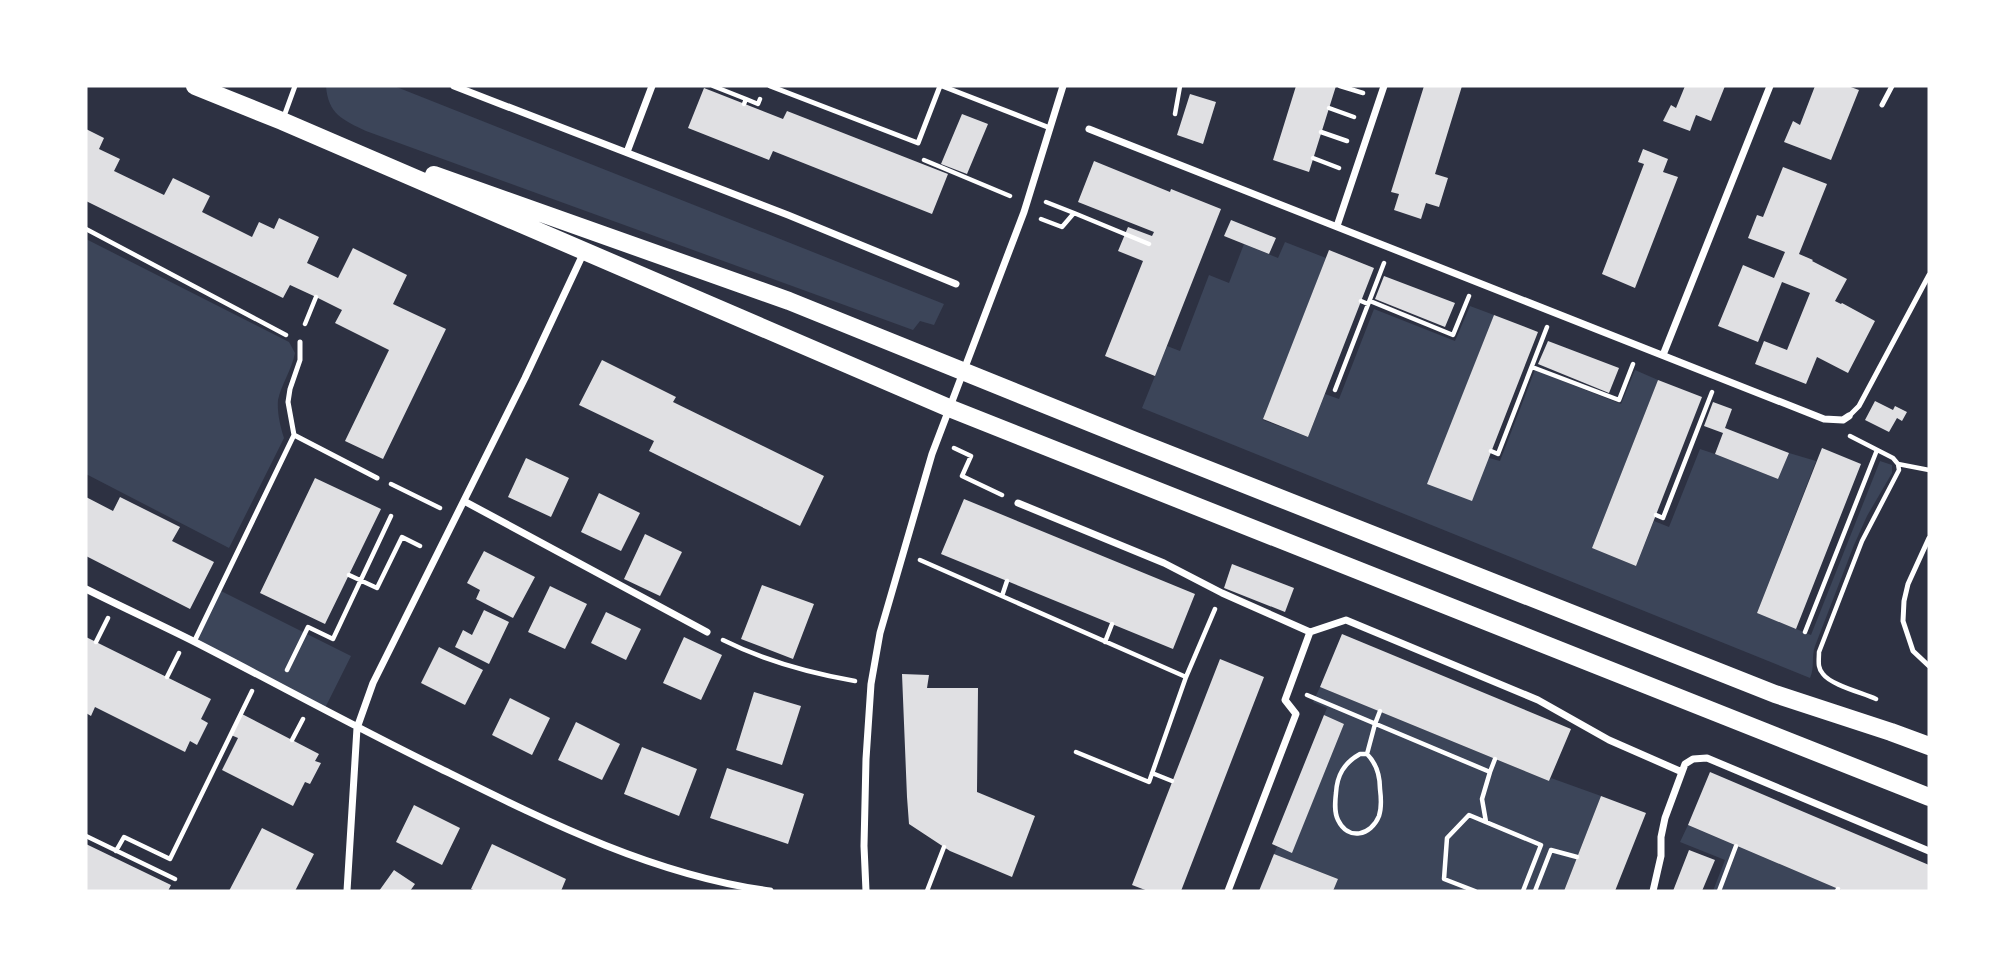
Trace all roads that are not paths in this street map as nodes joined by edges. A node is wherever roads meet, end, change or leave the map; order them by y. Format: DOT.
graph roads {
  1 [pos="195,86"];
  2 [pos="295,86"];
  3 [pos="454,86"];
  4 [pos="652,86"];
  5 [pos="770,86"];
  6 [pos="941,86"];
  7 [pos="1063,86"];
  8 [pos="1384,86"];
  9 [pos="1770,86"];
  10 [pos="1892,86"];
  11 [pos="1882,106"];
  12 [pos="282,121"];
  13 [pos="1050,128"];
  14 [pos="1088,129"];
  15 [pos="627,152"];
  16 [pos="1337,226"];
  17 [pos="584,251"];
  18 [pos="1929,275"];
  19 [pos="956,284"];
  20 [pos="300,342"];
  21 [pos="1663,355"];
  22 [pos="962,371"];
  23 [pos="949,408"];
  24 [pos="1849,416"];
  25 [pos="294,435"];
  26 [pos="377,478"];
  27 [pos="464,501"];
  28 [pos="1018,503"];
  29 [pos="1929,538"];
  30 [pos="86,589"];
  31 [pos="707,632"];
  32 [pos="1310,632"];
  33 [pos="190,640"];
  34 [pos="1929,666"];
  35 [pos="357,728"];
  36 [pos="1929,746"];
  37 [pos="1682,772"];
  38 [pos="1929,797"];
  39 [pos="1929,851"];
  40 [pos="347,891"];
  41 [pos="770,891"];
  42 [pos="866,891"];
  43 [pos="1228,891"];
  44 [pos="1653,891"];
  1 -- 12 [label="main road"];
  2 -- 12 [label="lane"];
  3 -- 15 [label="street"];
  4 -- 15 [label="street"];
  5 -- 6 [label="lane"];
  6 -- 13 [label="lane"];
  7 -- 13 [label="street"];
  8 -- 16 [label="street"];
  9 -- 21 [label="street"];
  10 -- 11 [label="lane"];
  12 -- 17 [label="main road"];
  12 -- 22 [label="main road"];
  13 -- 22 [label="street"];
  14 -- 16 [label="street"];
  15 -- 19 [label="street"];
  16 -- 21 [label="street"];
  17 -- 23 [label="main road"];
  17 -- 27 [label="street"];
  18 -- 24 [label="lane"];
  20 -- 25 [label="lane"];
  21 -- 24 [label="street"];
  22 -- 23 [label="street"];
  22 -- 36 [label="main road"];
  23 -- 38 [label="main road"];
  23 -- 42 [label="street"];
  25 -- 26 [label="lane"];
  25 -- 33 [label="lane"];
  27 -- 31 [label="street"];
  27 -- 35 [label="street"];
  28 -- 32 [label="street"];
  29 -- 34 [label="lane"];
  30 -- 33 [label="street"];
  32 -- 37 [label="street"];
  32 -- 43 [label="street"];
  33 -- 35 [label="street"];
  35 -- 40 [label="street"];
  35 -- 41 [label="street"];
  37 -- 39 [label="street"];
  37 -- 44 [label="street"];
}
